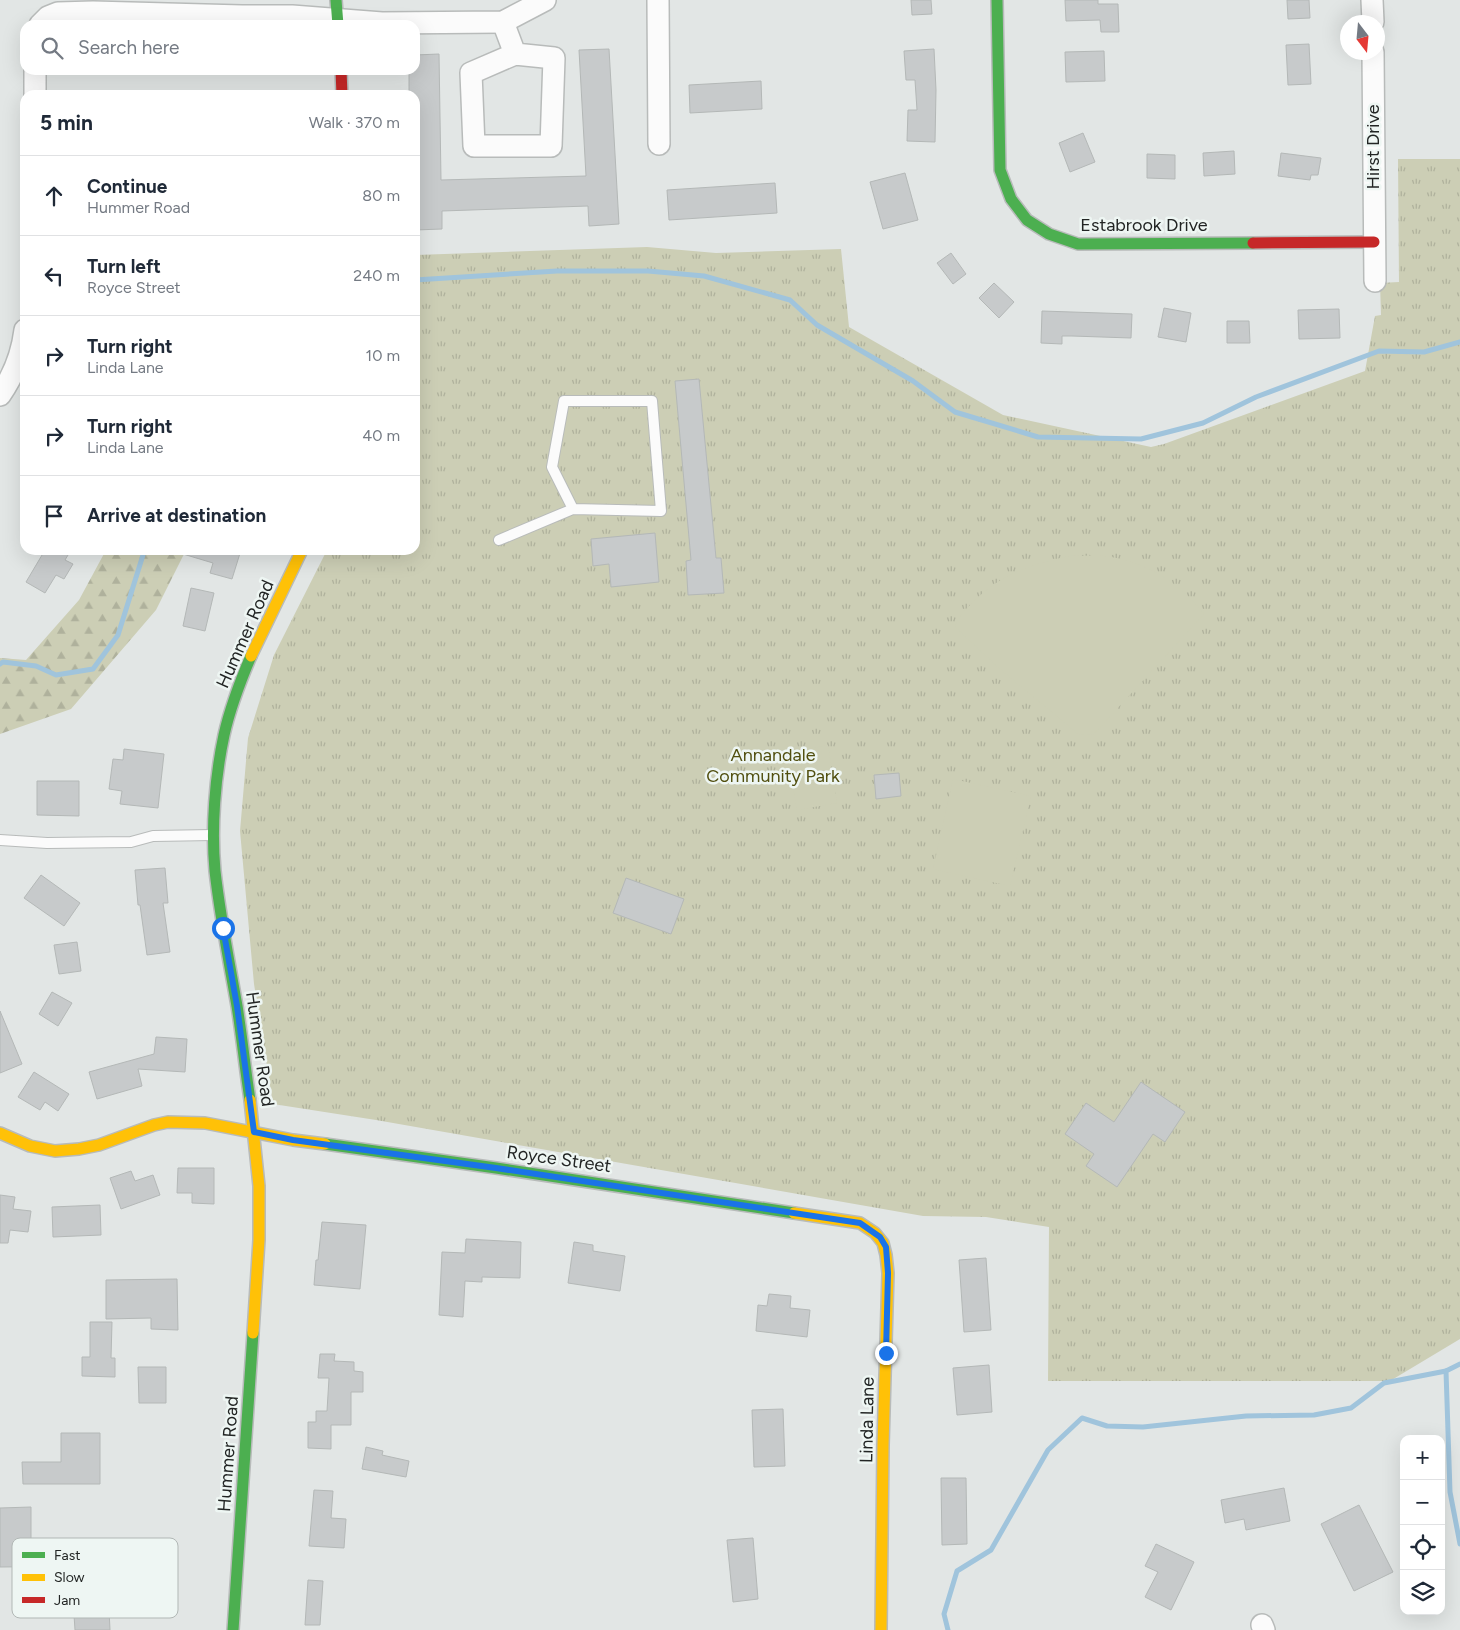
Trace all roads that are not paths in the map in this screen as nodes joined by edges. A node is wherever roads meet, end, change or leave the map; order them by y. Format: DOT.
graph roads {
  1 [pos="545,0"];
  2 [pos="658,0"];
  3 [pos="997,0"];
  4 [pos="1372,0"];
  5 [pos="337,15"];
  6 [pos="1372,15"];
  7 [pos="45,20"];
  8 [pos="365,20"];
  9 [pos="503,22"];
  10 [pos="420,23"];
  11 [pos="515,54"];
  12 [pos="1373,60"];
  13 [pos="35,75"];
  14 [pos="341,75"];
  15 [pos="35,90"];
  16 [pos="342,90"];
  17 [pos="659,144"];
  18 [pos="1374,242"];
  19 [pos="1375,281"];
  20 [pos="20,356"];
  21 [pos="0,395"];
  22 [pos="573,509"];
  23 [pos="499,540"];
  24 [pos="300,555"];
  25 [pos="214,835"];
  26 [pos="0,840"];
  27 [pos="254,1132"];
  28 [pos="0,1133"];
  29 [pos="860,1223"];
  30 [pos="233,1630"];
  31 [pos="881,1630"];
  1 -- 9 [label="street"];
  2 -- 17 [label="street"];
  3 -- 18 [label="street, Estabrook Drive"];
  4 -- 6 [label="street"];
  5 -- 7 [label="street"];
  5 -- 8 [label="street"];
  9 -- 10 [label="street"];
  9 -- 11 [label="street"];
  11 -- 11 [label="street"];
  12 -- 18 [label="street, Hirst Drive"];
  13 -- 15 [label="street"];
  14 -- 16 [label="street"];
  18 -- 19 [label="street, Hirst Drive"];
  20 -- 21 [label="street"];
  22 -- 22 [label="lane"];
  22 -- 23 [label="lane"];
  24 -- 25 [label="street, Hummer Road"];
  25 -- 26 [label="lane"];
  25 -- 27 [label="street, Hummer Road"];
  27 -- 28 [label="street, Royce Street"];
  27 -- 29 [label="street, Royce Street"];
  27 -- 30 [label="street, Hummer Road"];
  29 -- 31 [label="street, Linda Lane"];
}
